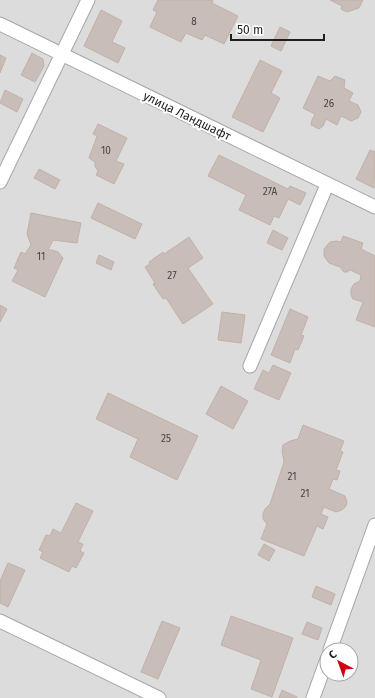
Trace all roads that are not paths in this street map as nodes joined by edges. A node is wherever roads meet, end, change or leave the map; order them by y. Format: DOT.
graph roads {
  1 [pos="88,0"];
  2 [pos="0,24"];
  3 [pos="61,55"];
  4 [pos="0,182"];
  5 [pos="327,185"];
  6 [pos="375,207"];
  7 [pos="250,366"];
  8 [pos="375,525"];
  9 [pos="0,621"];
  10 [pos="333,642"];
  11 [pos="319,681"];
  12 [pos="159,698"];
  13 [pos="313,698"];
  1 -- 3 [label="street"];
  2 -- 3 [label="street, улица Ландшафт"];
  3 -- 4 [label="street"];
  3 -- 5 [label="street, улица Ландшафт"];
  5 -- 6 [label="street, улица Ландшафт"];
  5 -- 7 [label="street"];
  8 -- 10 [label="street"];
  9 -- 12 [label="street"];
  11 -- 13 [label="street"];
}
